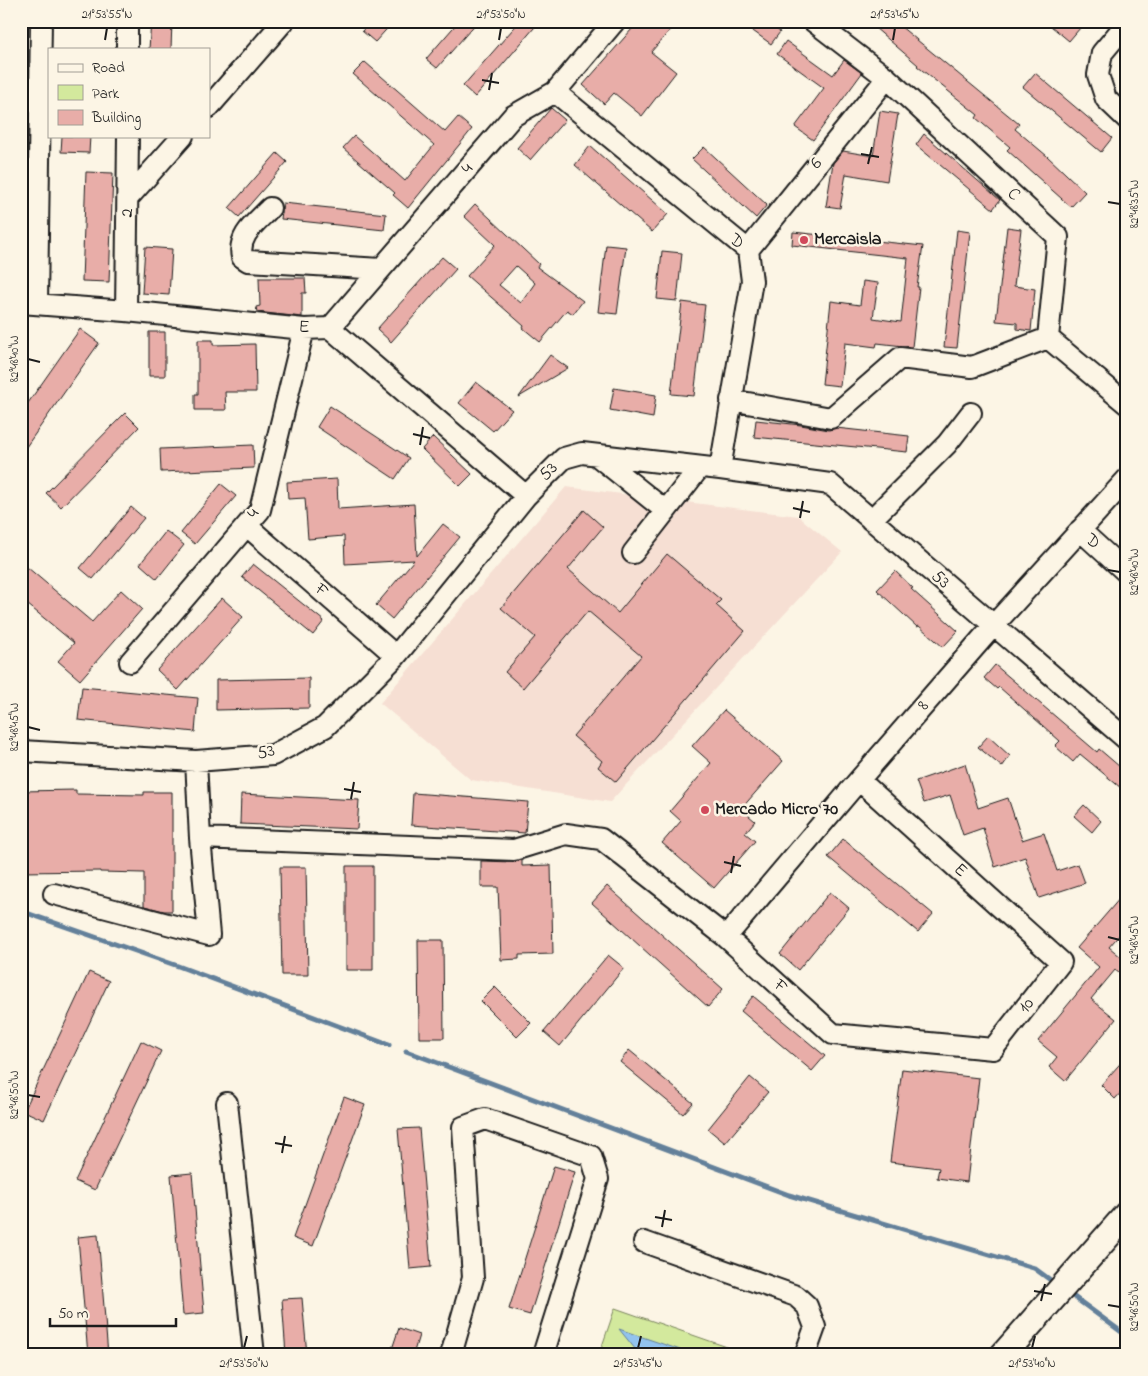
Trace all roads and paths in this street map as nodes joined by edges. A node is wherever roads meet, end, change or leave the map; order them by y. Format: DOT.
graph roads {
  1 [pos="41,21"];
  2 [pos="127,21"];
  3 [pos="284,21"];
  4 [pos="616,21"];
  5 [pos="813,21"];
  6 [pos="1127,22"];
  7 [pos="127,48"];
  8 [pos="887,78"];
  9 [pos="555,92"];
  10 [pos="210,106"];
  11 [pos="1127,119"];
  12 [pos="128,138"];
  13 [pos="180,138"];
  14 [pos="128,198"];
  15 [pos="270,208"];
  16 [pos="748,250"];
  17 [pos="381,269"];
  18 [pos="29,304"];
  19 [pos="126,312"];
  20 [pos="330,328"];
  21 [pos="304,329"];
  22 [pos="1048,338"];
  23 [pos="731,400"];
  24 [pos="1127,404"];
  25 [pos="971,413"];
  26 [pos="596,455"];
  27 [pos="700,467"];
  28 [pos="720,469"];
  29 [pos="1127,479"];
  30 [pos="526,496"];
  31 [pos="666,511"];
  32 [pos="871,520"];
  33 [pos="246,526"];
  34 [pos="1080,530"];
  35 [pos="633,553"];
  36 [pos="1127,573"];
  37 [pos="993,626"];
  38 [pos="396,656"];
  39 [pos="130,662"];
  40 [pos="1127,740"];
  41 [pos="21,751"];
  42 [pos="196,761"];
  43 [pos="859,780"];
  44 [pos="200,838"];
  45 [pos="54,894"];
  46 [pos="726,937"];
  47 [pos="1061,962"];
  48 [pos="993,1049"];
  49 [pos="227,1103"];
  50 [pos="1127,1214"];
  51 [pos="644,1242"];
  52 [pos="254,1355"];
  53 [pos="451,1355"];
  54 [pos="543,1355"];
  55 [pos="805,1355"];
  56 [pos="1003,1355"];
  1 -- 18 [label="street"];
  2 -- 7 [label="street"];
  3 -- 10 [label="street"];
  4 -- 9 [label="street, 4"];
  5 -- 8 [label="street, C"];
  6 -- 11 [label="street"];
  8 -- 16 [label="street, 6"];
  8 -- 22 [label="street, C"];
  9 -- 16 [label="street, D"];
  9 -- 17 [label="street, 4"];
  12 -- 14 [label="street"];
  13 -- 14 [label="street, 2"];
  14 -- 19 [label="street, 2"];
  15 -- 17 [label="street"];
  16 -- 23 [label="street, D"];
  17 -- 20 [label="street, 4"];
  18 -- 19 [label="street, E"];
  19 -- 21 [label="street, E"];
  20 -- 21 [label="street, E"];
  20 -- 30 [label="street, E"];
  21 -- 33 [label="street, 4"];
  22 -- 23 [label="street"];
  22 -- 24 [label="street"];
  23 -- 28 [label="street, D"];
  25 -- 32 [label="street"];
  26 -- 27 [label="street, 53"];
  26 -- 30 [label="street, 53"];
  26 -- 31 [label="street"];
  27 -- 28 [label="street, 53"];
  27 -- 31 [label="street"];
  28 -- 32 [label="street, 53"];
  29 -- 34 [label="street, 8"];
  30 -- 38 [label="street, 53"];
  31 -- 35 [label="street"];
  32 -- 37 [label="street, 53"];
  33 -- 38 [label="street, F"];
  33 -- 39 [label="street, 4"];
  34 -- 36 [label="street, D"];
  34 -- 37 [label="street, 8"];
  37 -- 40 [label="street, 53"];
  37 -- 43 [label="street, 8"];
  38 -- 42 [label="street, 53"];
  41 -- 42 [label="street, 53"];
  42 -- 44 [label="street"];
  43 -- 46 [label="street, 8"];
  43 -- 47 [label="street, E"];
  44 -- 45 [label="street"];
  44 -- 46 [label="street, F"];
  46 -- 48 [label="street, F"];
  47 -- 48 [label="street, 10"];
  49 -- 52 [label="street"];
  50 -- 56 [label="main road"];
  51 -- 55 [label="street"];
  53 -- 54 [label="street"];
}
